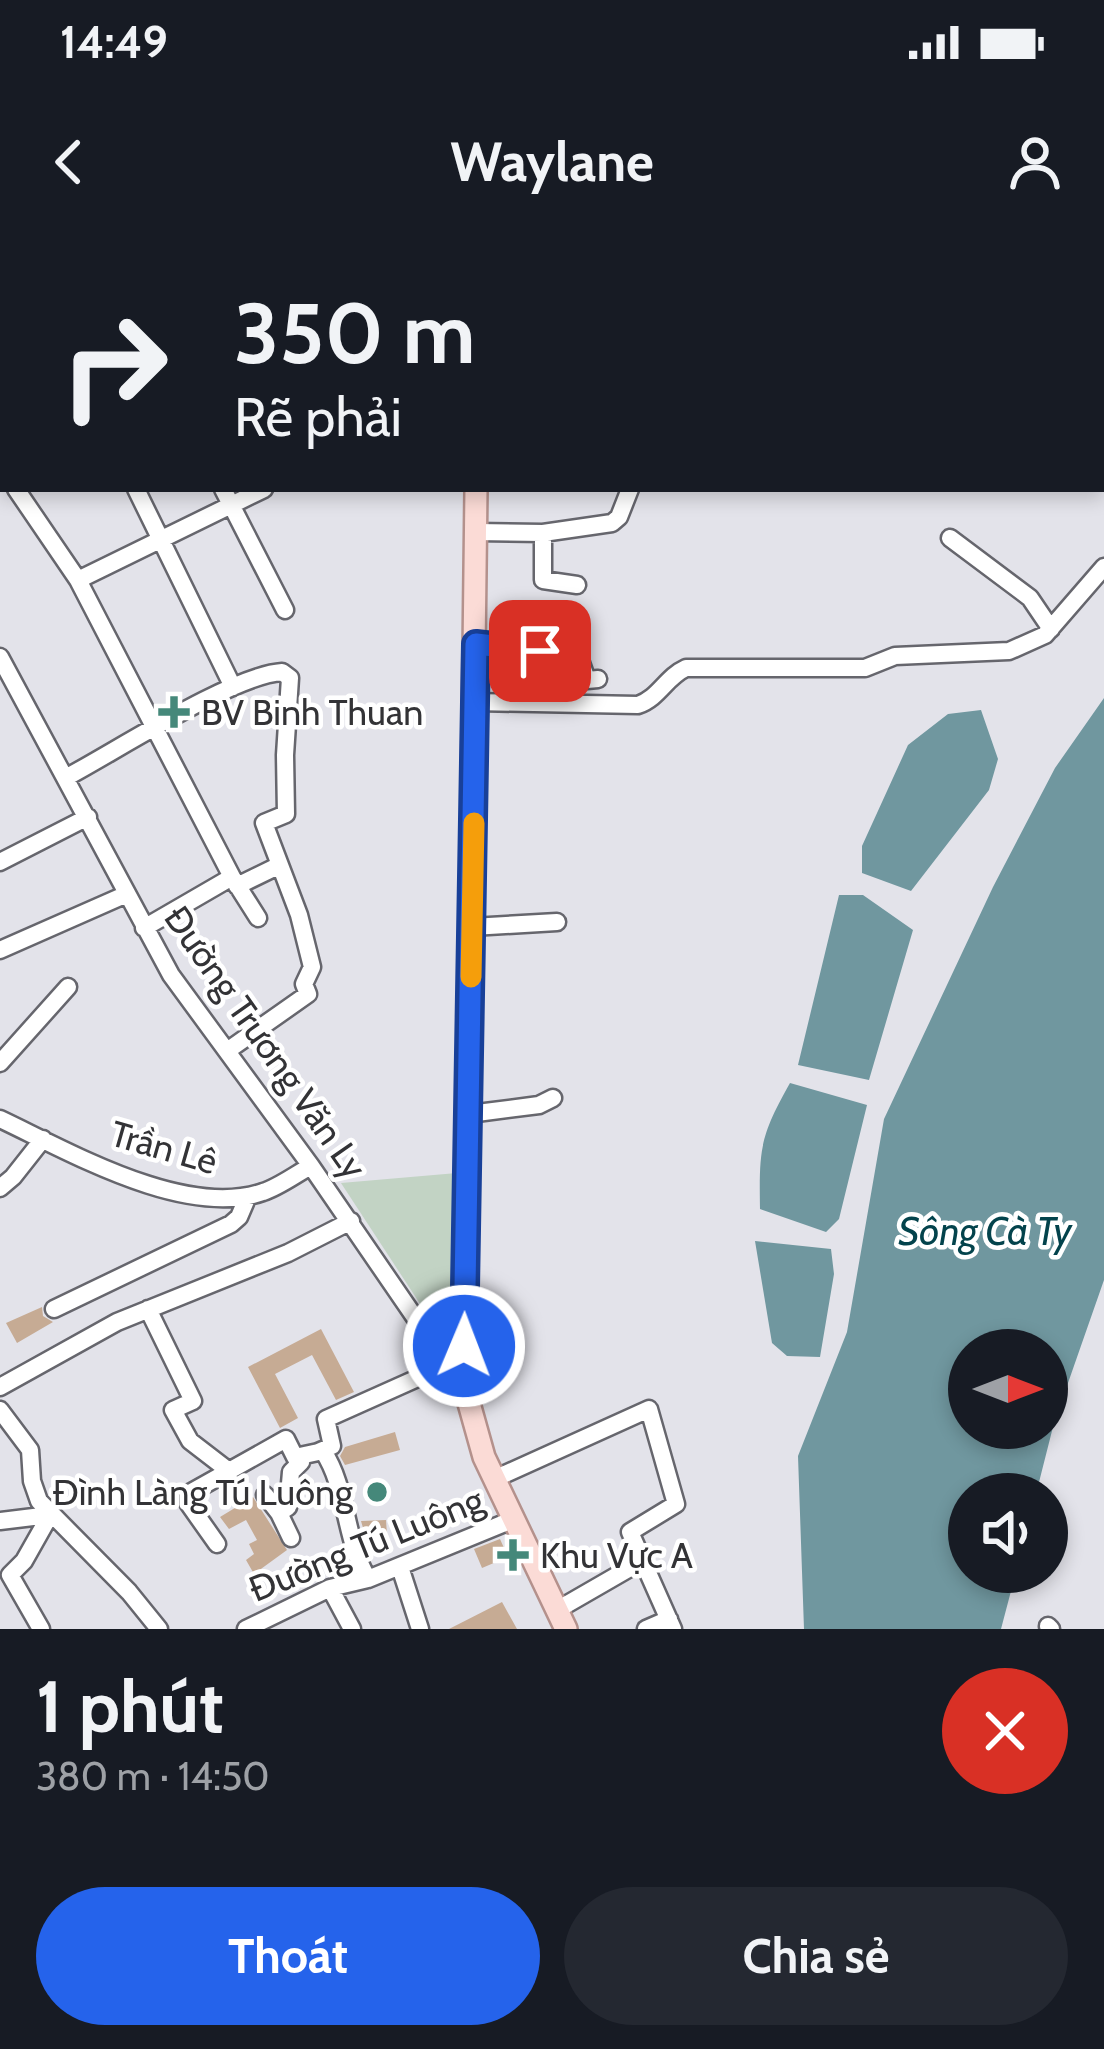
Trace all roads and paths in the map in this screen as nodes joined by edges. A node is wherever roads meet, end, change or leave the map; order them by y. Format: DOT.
graph roads {
  1 [pos="18,492"];
  2 [pos="138,492"];
  3 [pos="476,492"];
  4 [pos="629,492"];
  5 [pos="227,497"];
  6 [pos="476,532"];
  7 [pos="542,533"];
  8 [pos="950,538"];
  9 [pos="162,541"];
  10 [pos="1104,567"];
  11 [pos="78,580"];
  12 [pos="577,585"];
  13 [pos="285,610"];
  14 [pos="1051,629"];
  15 [pos="476,644"];
  16 [pos="0,657"];
  17 [pos="598,679"];
  18 [pos="233,687"];
  19 [pos="475,702"];
  20 [pos="158,728"];
  21 [pos="67,777"];
  22 [pos="88,817"];
  23 [pos="0,862"];
  24 [pos="280,865"];
  25 [pos="235,882"];
  26 [pos="127,894"];
  27 [pos="258,918"];
  28 [pos="557,922"];
  29 [pos="472,927"];
  30 [pos="144,928"];
  31 [pos="0,950"];
  32 [pos="68,987"];
  33 [pos="227,1051"];
  34 [pos="0,1063"];
  35 [pos="553,1098"];
  36 [pos="469,1114"];
  37 [pos="0,1119"];
  38 [pos="43,1139"];
  39 [pos="311,1166"];
  40 [pos="0,1188"];
  41 [pos="248,1196"];
  42 [pos="350,1221"];
  43 [pos="54,1309"];
  44 [pos="148,1309"];
  45 [pos="449,1364"];
  46 [pos="0,1387"];
  47 [pos="465,1390"];
  48 [pos="0,1410"];
  49 [pos="318,1452"];
  50 [pos="298,1456"];
  51 [pos="229,1471"];
  52 [pos="494,1479"];
  53 [pos="265,1495"];
  54 [pos="279,1513"];
  55 [pos="50,1515"];
  56 [pos="512,1520"];
  57 [pos="0,1521"];
  58 [pos="291,1538"];
  59 [pos="217,1544"];
  60 [pos="642,1561"];
  61 [pos="400,1567"];
  62 [pos="5,1572"];
  63 [pos="368,1579"];
  64 [pos="330,1588"];
  65 [pos="561,1619"];
  66 [pos="671,1624"];
  67 [pos="41,1629"];
  68 [pos="159,1629"];
  69 [pos="246,1629"];
  70 [pos="352,1629"];
  71 [pos="420,1629"];
  72 [pos="646,1629"];
  1 -- 11 [label="street"];
  2 -- 9 [label="street"];
  3 -- 6 [label="main road"];
  4 -- 7 [label="street"];
  5 -- 9 [label="street"];
  5 -- 13 [label="street"];
  6 -- 7 [label="street"];
  6 -- 15 [label="main road"];
  7 -- 12 [label="street"];
  8 -- 14 [label="street"];
  9 -- 11 [label="street"];
  9 -- 18 [label="street"];
  10 -- 14 [label="street"];
  11 -- 20 [label="street"];
  14 -- 19 [label="street"];
  15 -- 17 [label="street"];
  15 -- 19 [label="main road"];
  16 -- 21 [label="street, Đường Trương Văn Ly"];
  18 -- 20 [label="street"];
  18 -- 24 [label="street"];
  19 -- 29 [label="main road"];
  20 -- 21 [label="street"];
  20 -- 25 [label="street"];
  21 -- 22 [label="street, Đường Trương Văn Ly"];
  22 -- 23 [label="street"];
  22 -- 26 [label="street, Đường Trương Văn Ly"];
  24 -- 25 [label="street"];
  24 -- 33 [label="street"];
  25 -- 27 [label="street"];
  25 -- 30 [label="street"];
  26 -- 30 [label="street, Đường Trương Văn Ly"];
  26 -- 31 [label="street"];
  28 -- 29 [label="street"];
  29 -- 36 [label="main road"];
  30 -- 33 [label="street, Đường Trương Văn Ly"];
  32 -- 34 [label="street"];
  33 -- 39 [label="street, Đường Trương Văn Ly"];
  35 -- 36 [label="street"];
  36 -- 47 [label="main road"];
  37 -- 38 [label="street, Trần Lê"];
  38 -- 40 [label="street"];
  38 -- 41 [label="street, Trần Lê"];
  39 -- 41 [label="street, Trần Lê"];
  39 -- 42 [label="street, Đường Trương Văn Ly"];
  41 -- 43 [label="street"];
  42 -- 44 [label="street"];
  42 -- 45 [label="street, Đường Trương Văn Ly"];
  44 -- 46 [label="street"];
  44 -- 51 [label="street"];
  45 -- 47 [label="street, Đường Trương Văn Ly"];
  45 -- 49 [label="street"];
  47 -- 52 [label="main road"];
  48 -- 55 [label="street"];
  49 -- 50 [label="street"];
  49 -- 63 [label="street"];
  50 -- 51 [label="street"];
  50 -- 54 [label="street"];
  51 -- 59 [label="street"];
  52 -- 56 [label="main road"];
  52 -- 60 [label="street"];
  53 -- 54 [label="street"];
  54 -- 58 [label="street"];
  55 -- 57 [label="street"];
  55 -- 62 [label="street"];
  55 -- 68 [label="street"];
  56 -- 61 [label="street, Đường Tú Luông"];
  56 -- 65 [label="main road"];
  60 -- 65 [label="street"];
  60 -- 66 [label="street"];
  61 -- 63 [label="street, Đường Tú Luông"];
  61 -- 71 [label="street"];
  62 -- 67 [label="street"];
  63 -- 64 [label="street, Đường Tú Luông"];
  64 -- 69 [label="street, Đường Tú Luông"];
  64 -- 70 [label="street"];
  66 -- 72 [label="street"];
}
